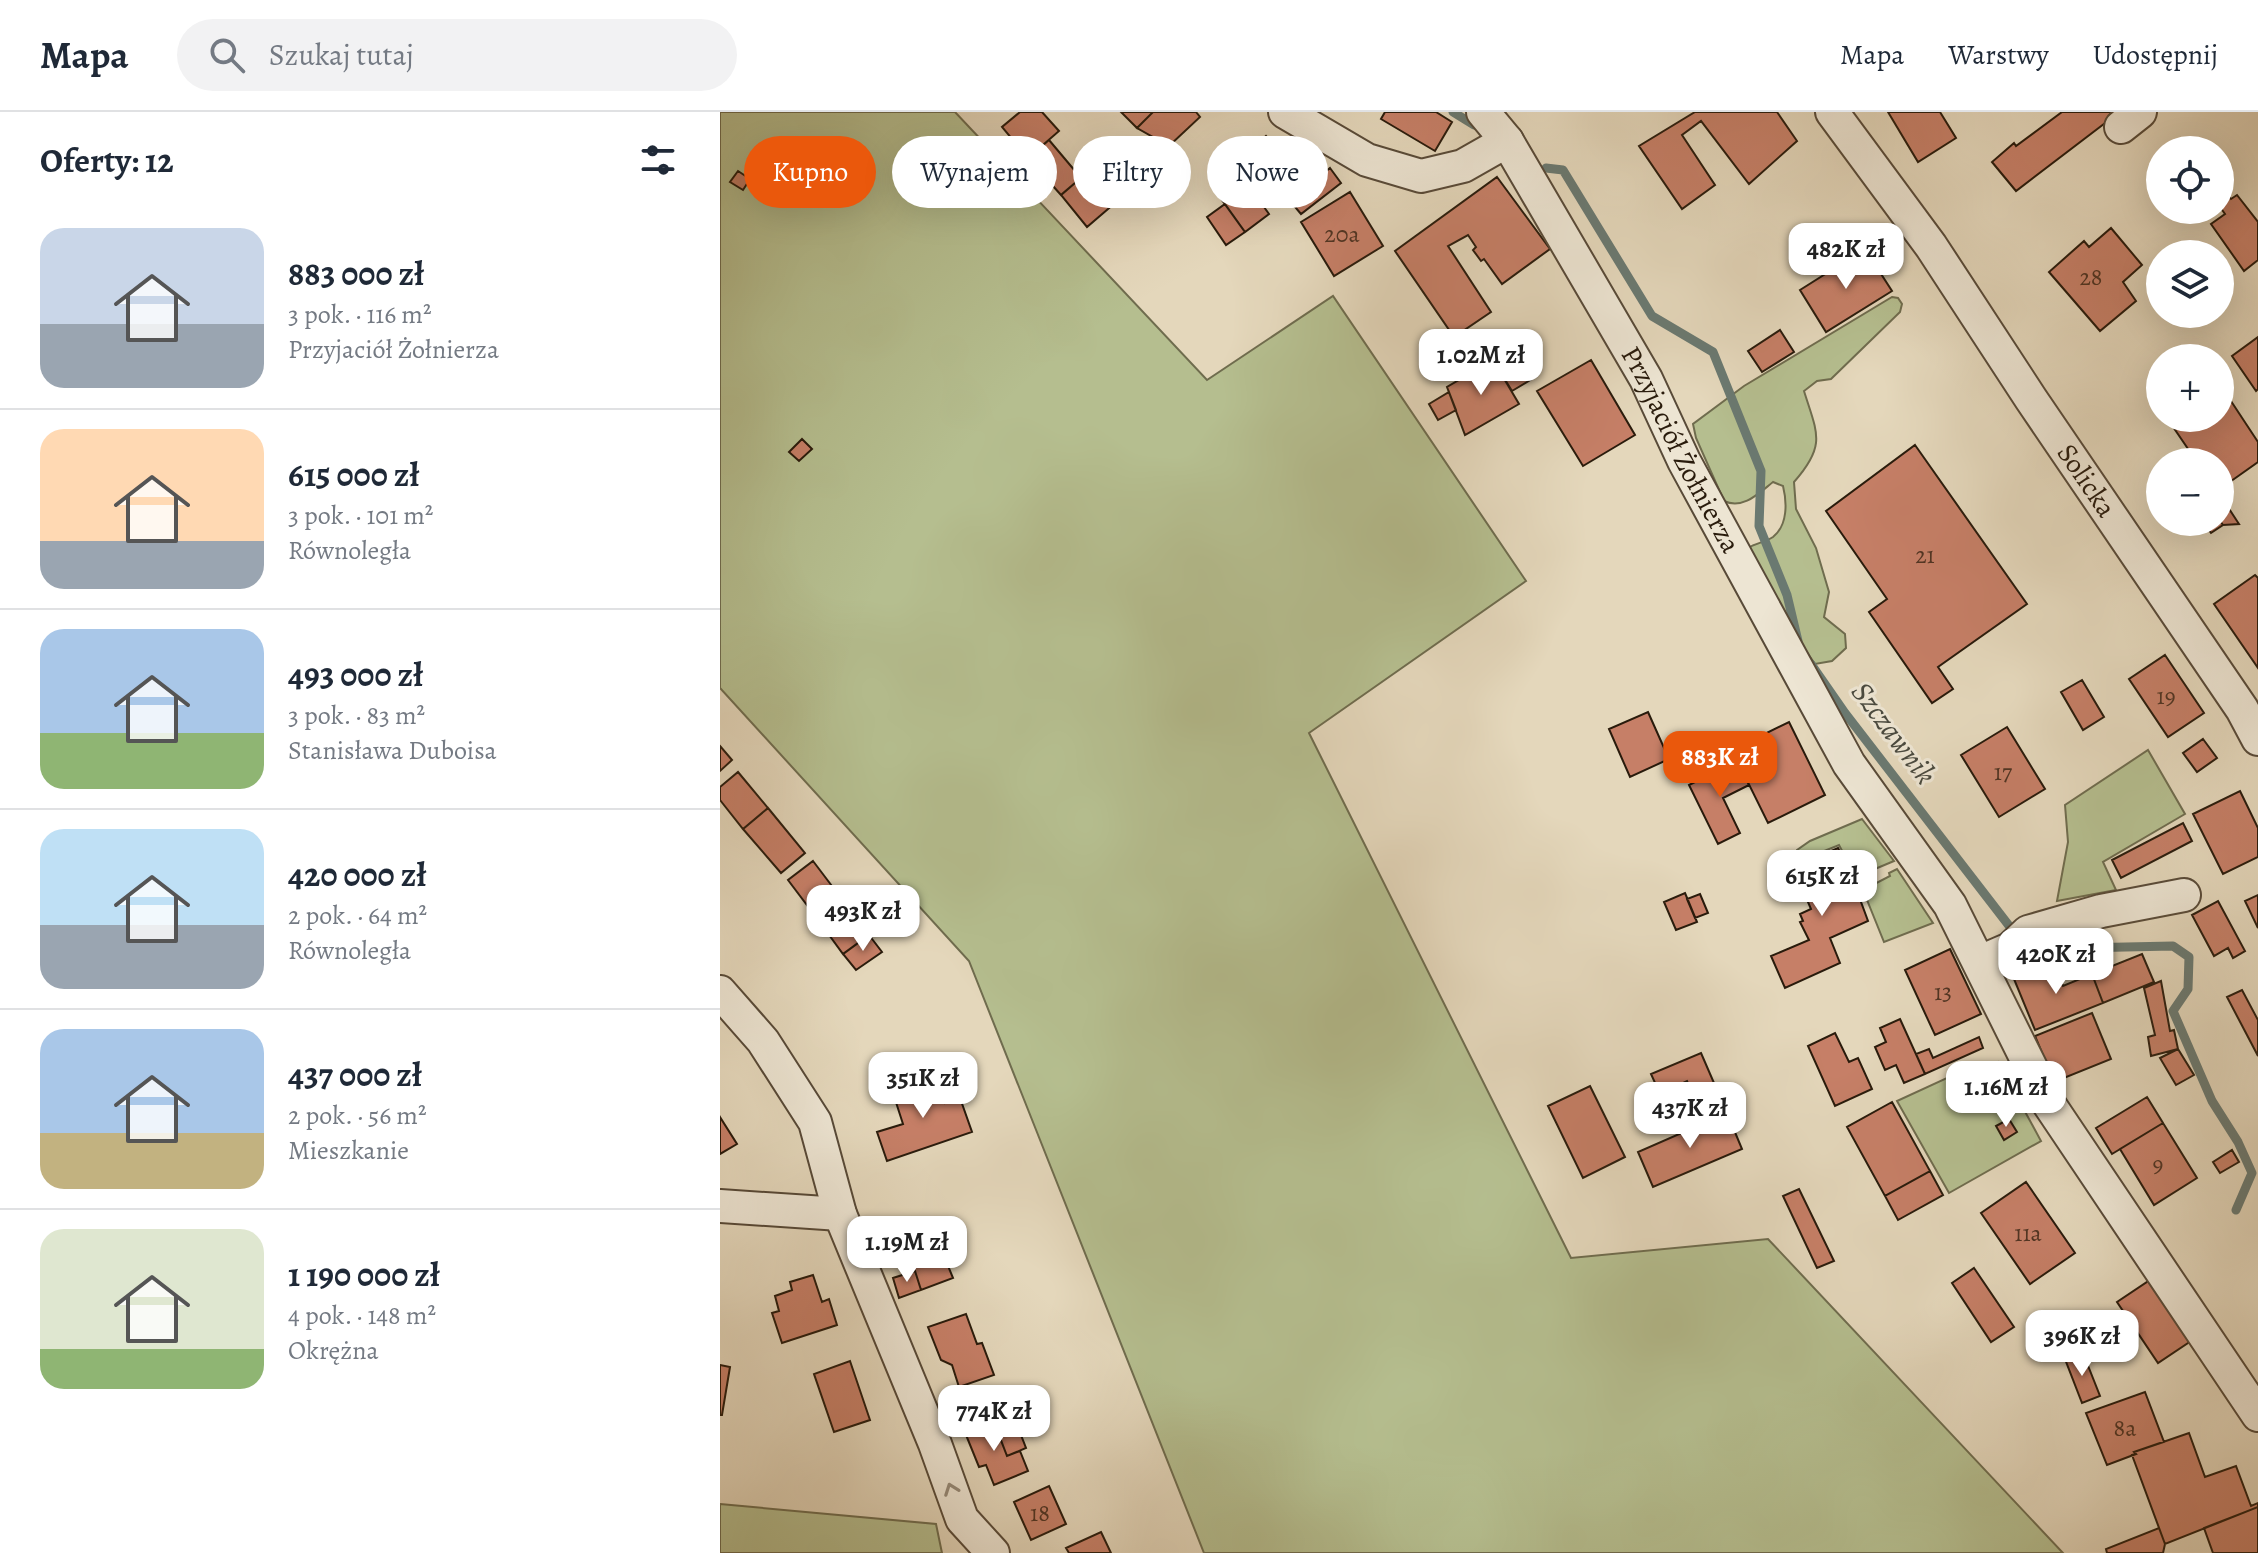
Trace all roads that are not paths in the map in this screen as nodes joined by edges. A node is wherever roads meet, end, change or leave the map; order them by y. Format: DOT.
graph roads {
  1 [pos="1285,112"];
  2 [pos="1483,112"];
  3 [pos="1832,112"];
  4 [pos="1507,141"];
  5 [pos="2258,739"];
  6 [pos="2184,895"];
  7 [pos="1980,962"];
  8 [pos="720,992"];
  9 [pos="720,1206"];
  10 [pos="840,1214"];
  11 [pos="2258,1415"];
  12 [pos="993,1553"];
  1 -- 4 [label="street"];
  2 -- 4 [label="street, Przyjaciół Żołnierza"];
  3 -- 5 [label="street, Solicka"];
  4 -- 7 [label="street, Przyjaciół Żołnierza"];
  6 -- 7 [label="street"];
  7 -- 11 [label="street, Przyjaciół Żołnierza"];
  8 -- 10 [label="street"];
  9 -- 10 [label="street"];
  12 -- 10 [label="street, one-way"];
}
